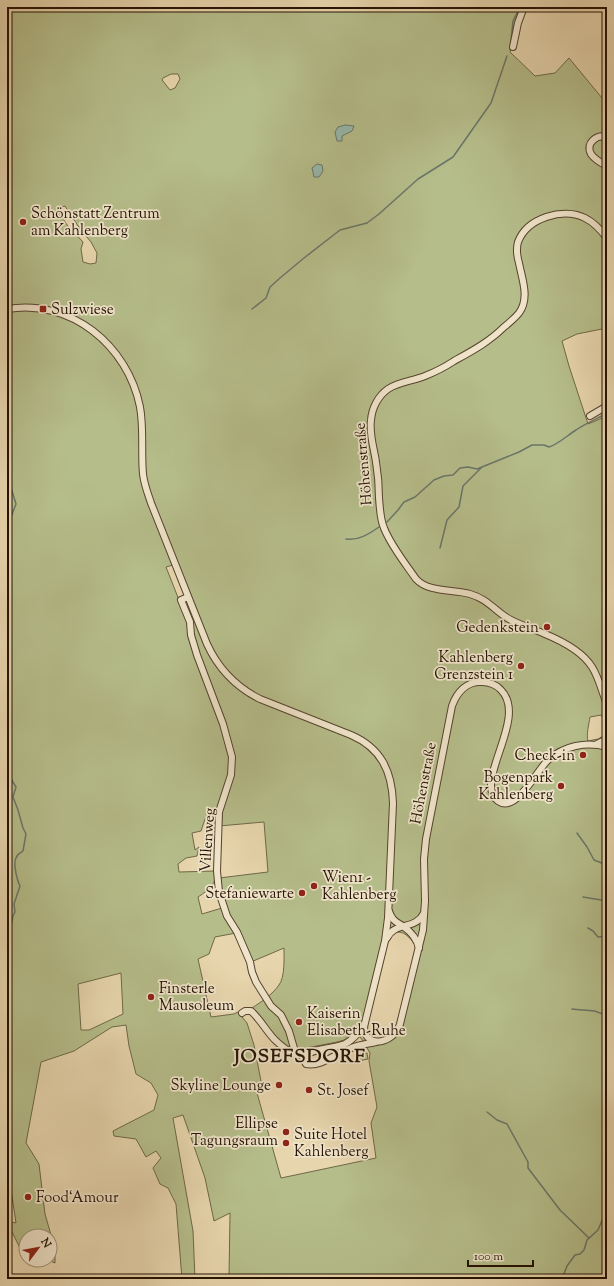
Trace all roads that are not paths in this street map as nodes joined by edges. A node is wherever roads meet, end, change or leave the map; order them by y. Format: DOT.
graph roads {
  1 [pos="524,7"];
  2 [pos="513,47"];
  3 [pos="607,137"];
  4 [pos="607,166"];
  5 [pos="607,238"];
  6 [pos="7,308"];
  7 [pos="607,406"];
  8 [pos="590,416"];
  9 [pos="188,597"];
  10 [pos="607,704"];
  11 [pos="607,739"];
  12 [pos="598,744"];
  13 [pos="607,747"];
  14 [pos="388,900"];
  15 [pos="425,908"];
  16 [pos="403,927"];
  17 [pos="386,941"];
  18 [pos="419,949"];
  19 [pos="242,1013"];
  20 [pos="364,1026"];
  21 [pos="384,1041"];
  22 [pos="296,1055"];
  23 [pos="303,1058"];
  1 -- 2 [label="street"];
  3 -- 4 [label="street"];
  5 -- 10 [label="street, Höhenstraße"];
  6 -- 9 [label="street, Höhenstraße"];
  7 -- 8 [label="street"];
  9 -- 14 [label="street, Höhenstraße"];
  9 -- 22 [label="street, Villenweg"];
  11 -- 12 [label="street, Höhenstraße"];
  12 -- 13 [label="street, Höhenstraße"];
  12 -- 15 [label="street, Höhenstraße"];
  14 -- 16 [label="street, Höhenstraße"];
  14 -- 17 [label="street, Höhenstraße"];
  15 -- 16 [label="street"];
  15 -- 18 [label="street, Höhenstraße"];
  16 -- 17 [label="street"];
  16 -- 18 [label="street, Höhenstraße"];
  17 -- 20 [label="street, Höhenstraße"];
  18 -- 21 [label="street, Höhenstraße"];
  19 -- 22 [label="street"];
  20 -- 21 [label="street"];
  20 -- 23 [label="street"];
  21 -- 23 [label="street"];
  22 -- 23 [label="street"];
}
